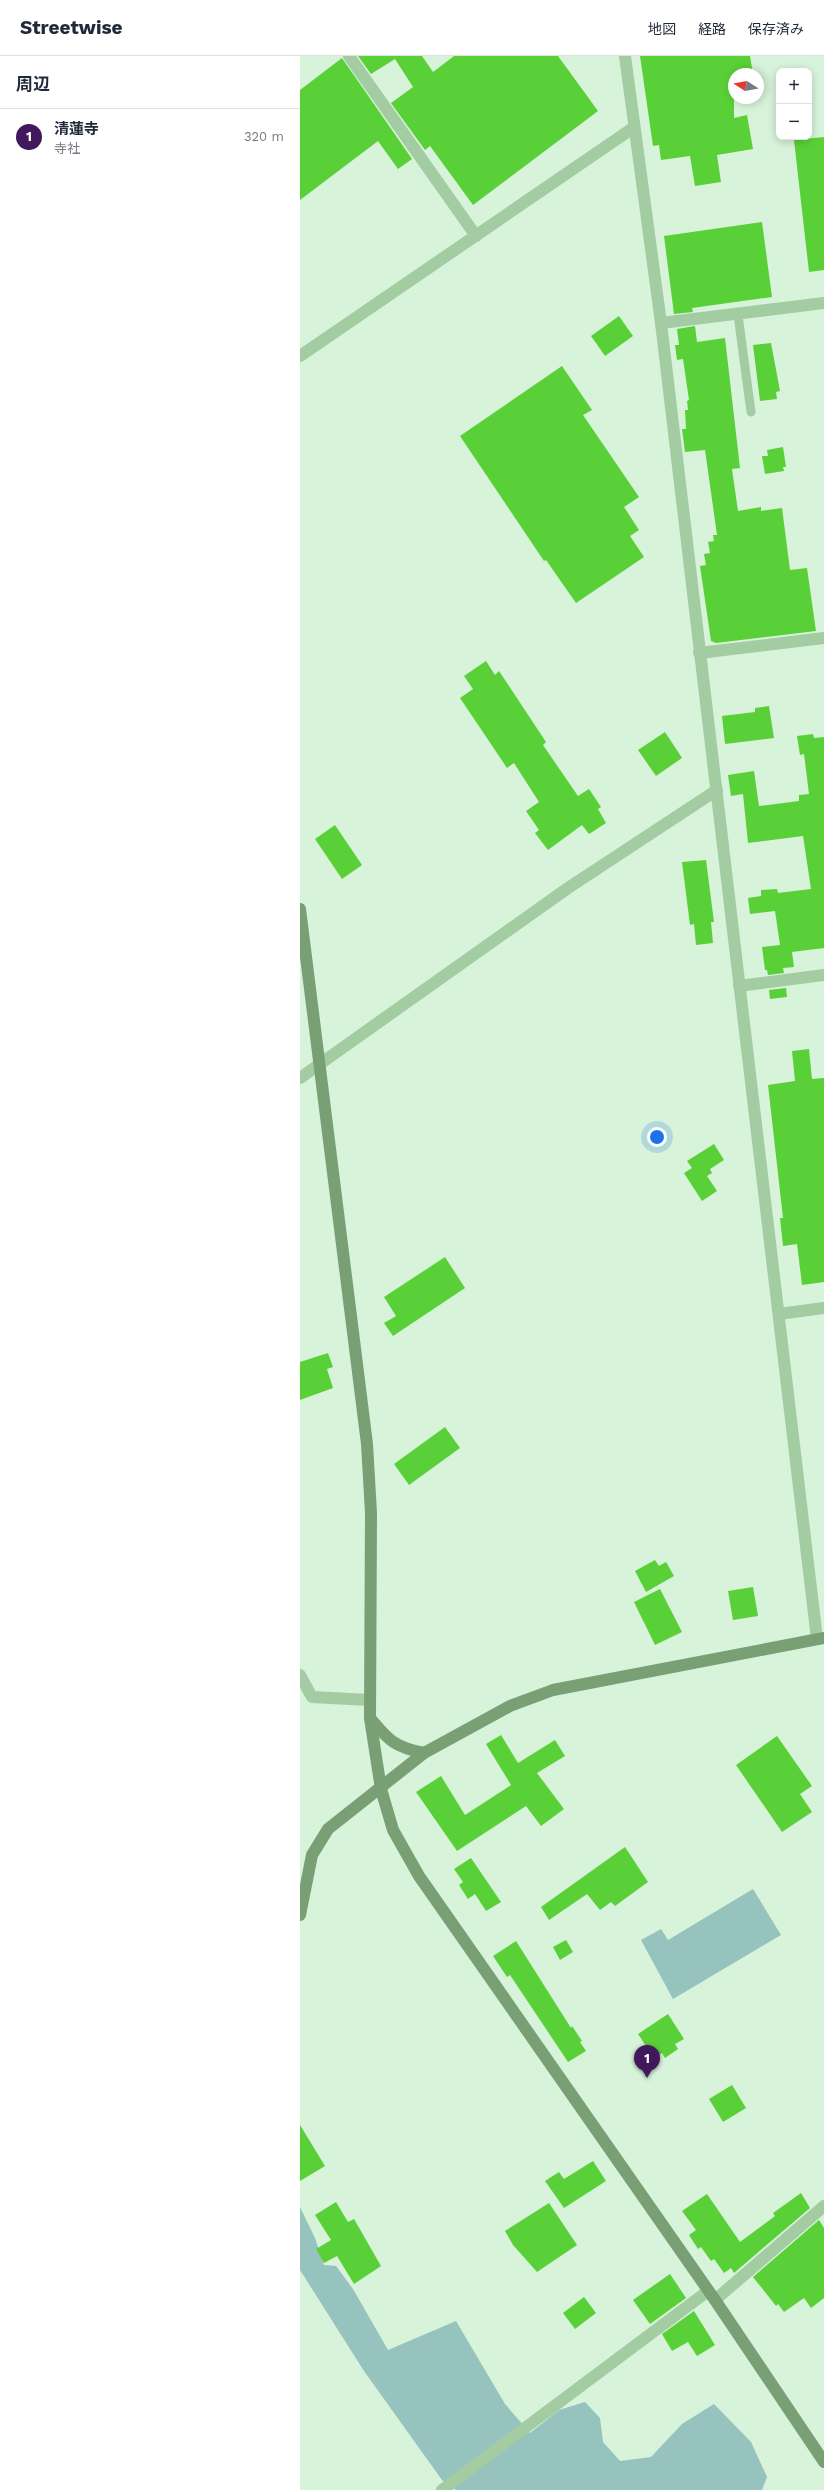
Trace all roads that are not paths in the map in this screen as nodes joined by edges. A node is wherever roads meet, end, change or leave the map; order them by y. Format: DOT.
graph roads {
  1 [pos="349,56"];
  2 [pos="625,56"];
  3 [pos="633,128"];
  4 [pos="476,236"];
  5 [pos="824,303"];
  6 [pos="738,315"];
  7 [pos="660,323"];
  8 [pos="300,356"];
  9 [pos="751,412"];
  10 [pos="824,638"];
  11 [pos="699,653"];
  12 [pos="717,790"];
  13 [pos="300,909"];
  14 [pos="824,975"];
  15 [pos="739,986"];
  16 [pos="319,1065"];
  17 [pos="300,1078"];
  18 [pos="824,1308"];
  19 [pos="779,1314"];
  20 [pos="821,1639"];
  21 [pos="300,1675"];
  22 [pos="369,1700"];
  23 [pos="370,1718"];
  24 [pos="424,1753"];
  25 [pos="381,1789"];
  26 [pos="300,1915"];
  27 [pos="824,2206"];
  28 [pos="712,2295"];
  29 [pos="824,2462"];
  30 [pos="442,2490"];
  1 -- 4 [label="street"];
  2 -- 3 [label="street"];
  3 -- 4 [label="street"];
  3 -- 7 [label="street"];
  4 -- 8 [label="street"];
  5 -- 6 [label="street"];
  6 -- 7 [label="street"];
  6 -- 9 [label="lane"];
  7 -- 11 [label="street"];
  10 -- 11 [label="street"];
  11 -- 12 [label="street"];
  12 -- 15 [label="street"];
  12 -- 16 [label="street"];
  13 -- 16 [label="street"];
  14 -- 15 [label="street"];
  15 -- 19 [label="street"];
  16 -- 17 [label="street"];
  16 -- 22 [label="street"];
  18 -- 19 [label="street"];
  19 -- 20 [label="street"];
  20 -- 24 [label="street"];
  21 -- 22 [label="street"];
  22 -- 23 [label="street"];
  23 -- 24 [label="street"];
  23 -- 25 [label="street"];
  24 -- 25 [label="street"];
  25 -- 26 [label="street"];
  25 -- 28 [label="street"];
  27 -- 28 [label="street"];
  28 -- 29 [label="street"];
  28 -- 30 [label="street"];
}
